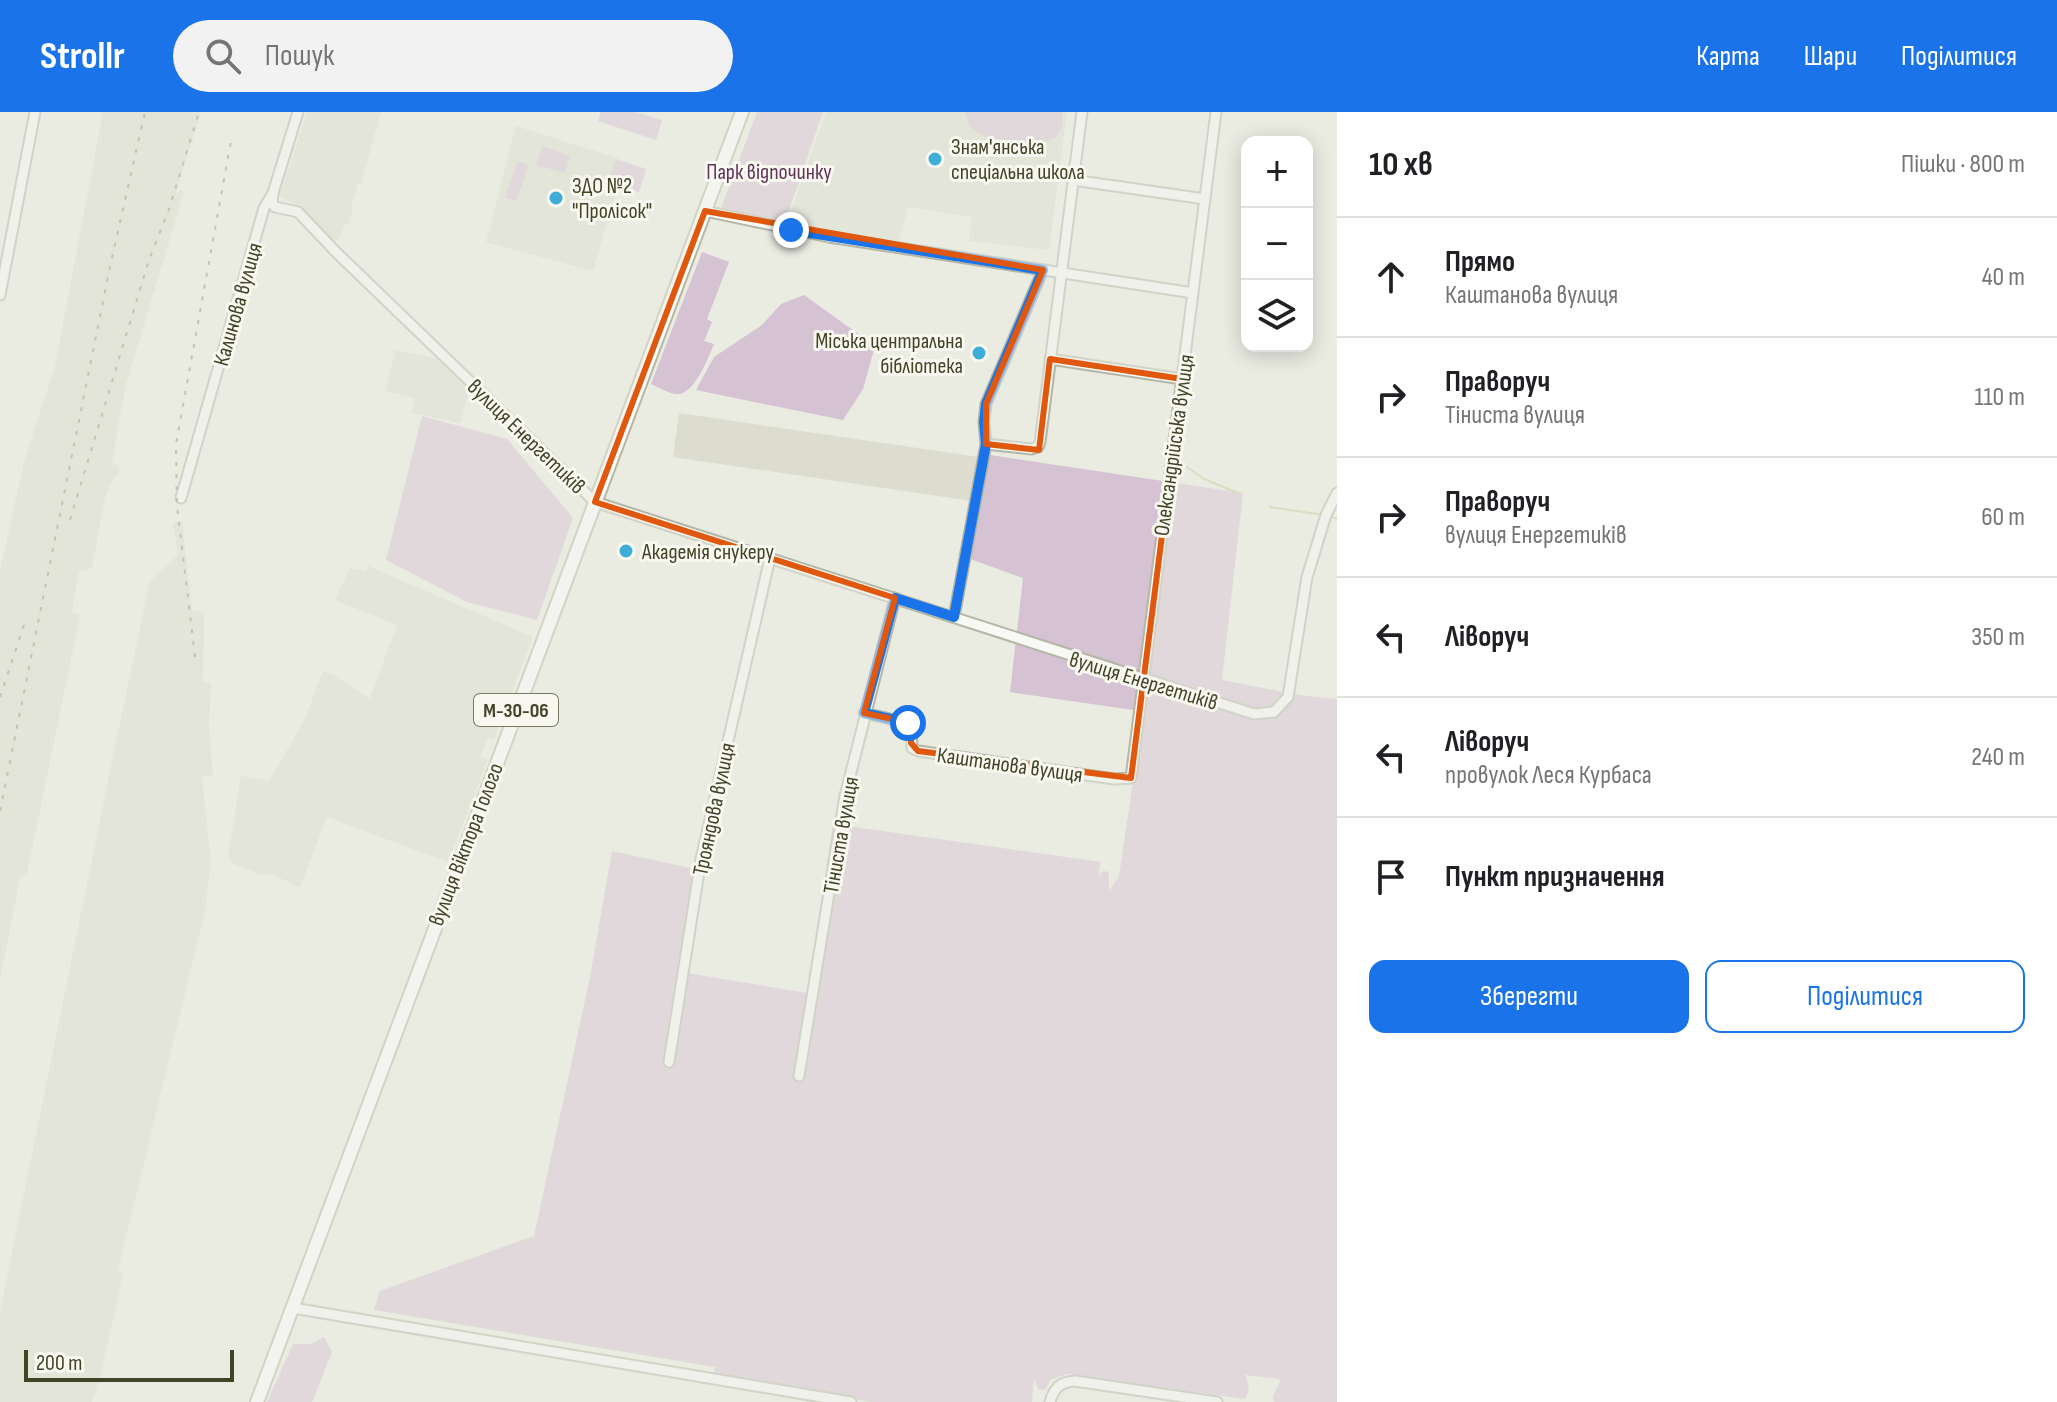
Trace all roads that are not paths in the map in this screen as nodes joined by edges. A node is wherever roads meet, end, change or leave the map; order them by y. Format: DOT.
graph roads {
  1 [pos="35,112"];
  2 [pos="298,112"];
  3 [pos="742,112"];
  4 [pos="1082,112"];
  5 [pos="1216,112"];
  6 [pos="1073,180"];
  7 [pos="273,193"];
  8 [pos="1205,199"];
  9 [pos="705,211"];
  10 [pos="1043,270"];
  11 [pos="1060,272"];
  12 [pos="1193,293"];
  13 [pos="0,295"];
  14 [pos="1050,359"];
  15 [pos="1182,379"];
  16 [pos="986,444"];
  17 [pos="1337,493"];
  18 [pos="181,498"];
  19 [pos="595,502"];
  20 [pos="770,558"];
  21 [pos="895,598"];
  22 [pos="954,617"];
  23 [pos="1143,680"];
  24 [pos="864,713"];
  25 [pos="1131,778"];
  26 [pos="669,1062"];
  27 [pos="799,1076"];
  28 [pos="293,1308"];
  29 [pos="257,1402"];
  30 [pos="851,1402"];
  31 [pos="1050,1402"];
  32 [pos="1217,1402"];
  1 -- 13 [label="street"];
  2 -- 7 [label="street, Калинова вулиця"];
  3 -- 9 [label="main road, вулиця Віктора Голого / М-30-06"];
  4 -- 6 [label="street"];
  5 -- 8 [label="street, Олександрійська вулиця"];
  6 -- 8 [label="street"];
  6 -- 11 [label="street"];
  7 -- 18 [label="street, Калинова вулиця"];
  7 -- 19 [label="street, вулиця Енергетиків"];
  8 -- 12 [label="street, Олександрійська вулиця"];
  9 -- 10 [label="street"];
  9 -- 19 [label="main road, вулиця Віктора Голого / М-30-06"];
  10 -- 11 [label="street"];
  10 -- 16 [label="street"];
  11 -- 12 [label="street"];
  11 -- 14 [label="street"];
  12 -- 15 [label="street, Олександрійська вулиця"];
  14 -- 15 [label="street"];
  14 -- 16 [label="street"];
  15 -- 23 [label="street, Олександрійська вулиця"];
  16 -- 22 [label="street"];
  17 -- 23 [label="street, вулиця Енергетиків"];
  19 -- 20 [label="street, вулиця Енергетиків"];
  19 -- 28 [label="main road, вулиця Віктора Голого / М-30-06"];
  20 -- 21 [label="street, вулиця Енергетиків"];
  20 -- 26 [label="street, Трояндова вулиця"];
  21 -- 22 [label="street, вулиця Енергетиків"];
  21 -- 24 [label="street, Тіниста вулиця"];
  22 -- 23 [label="street, вулиця Енергетиків"];
  23 -- 25 [label="street, Олександрійська вулиця"];
  24 -- 25 [label="street, Каштанова вулиця"];
  24 -- 27 [label="street, Тіниста вулиця"];
  28 -- 29 [label="main road, М-30-06"];
  28 -- 30 [label="street"];
  31 -- 32 [label="street"];
}
